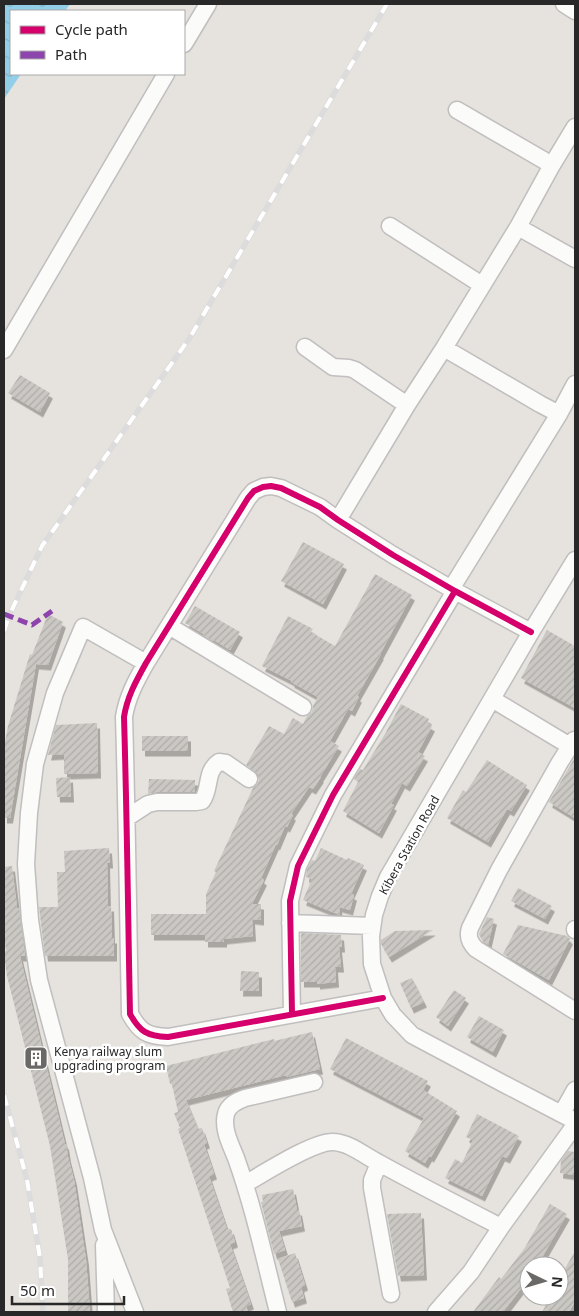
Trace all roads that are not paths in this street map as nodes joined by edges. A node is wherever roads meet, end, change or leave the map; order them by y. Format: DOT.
graph roads {
  1 [pos="208,4"];
  2 [pos="564,4"];
  3 [pos="575,12"];
  4 [pos="185,42"];
  5 [pos="165,75"];
  6 [pos="457,110"];
  7 [pos="575,127"];
  8 [pos="552,165"];
  9 [pos="390,226"];
  10 [pos="518,227"];
  11 [pos="575,259"];
  12 [pos="482,285"];
  13 [pos="305,347"];
  14 [pos="444,348"];
  15 [pos="4,350"];
  16 [pos="575,384"];
  17 [pos="407,405"];
  18 [pos="559,414"];
  19 [pos="338,520"];
  20 [pos="575,560"];
  21 [pos="453,590"];
  22 [pos="169,626"];
  23 [pos="531,632"];
  24 [pos="146,663"];
  25 [pos="492,698"];
  26 [pos="303,707"];
  27 [pos="574,741"];
  28 [pos="250,779"];
  29 [pos="128,817"];
  30 [pos="290,923"];
  31 [pos="372,926"];
  32 [pos="383,998"];
  33 [pos="575,1011"];
  34 [pos="292,1014"];
  35 [pos="314,1082"];
  36 [pos="575,1090"];
  37 [pos="571,1120"];
  38 [pos="379,1163"];
  39 [pos="245,1184"];
  40 [pos="501,1227"];
  41 [pos="103,1230"];
  42 [pos="391,1294"];
  43 [pos="439,1311"];
  44 [pos="106,1312"];
  45 [pos="135,1312"];
  46 [pos="278,1312"];
  1 -- 4 [label="street"];
  2 -- 3 [label="street"];
  5 -- 15 [label="street"];
  6 -- 8 [label="street"];
  7 -- 8 [label="street"];
  8 -- 10 [label="street"];
  9 -- 12 [label="street"];
  10 -- 11 [label="street"];
  10 -- 12 [label="street"];
  12 -- 14 [label="street"];
  13 -- 17 [label="street"];
  14 -- 17 [label="street"];
  14 -- 18 [label="street"];
  16 -- 18 [label="street"];
  17 -- 19 [label="street"];
  18 -- 21 [label="street"];
  19 -- 21 [label="street"];
  19 -- 22 [label="street"];
  20 -- 23 [label="street, Kibera Station Road"];
  21 -- 23 [label="street"];
  21 -- 30 [label="street"];
  22 -- 24 [label="street"];
  22 -- 26 [label="street"];
  23 -- 25 [label="street, Kibera Station Road"];
  24 -- 29 [label="street"];
  24 -- 41 [label="street"];
  25 -- 27 [label="street"];
  25 -- 31 [label="street, Kibera Station Road"];
  27 -- 33 [label="street"];
  28 -- 29 [label="street"];
  29 -- 34 [label="street"];
  30 -- 31 [label="street"];
  30 -- 34 [label="street"];
  31 -- 32 [label="street, Kibera Station Road"];
  32 -- 34 [label="street"];
  32 -- 37 [label="street, Kibera Station Road"];
  35 -- 39 [label="street"];
  36 -- 37 [label="street"];
  37 -- 40 [label="street"];
  38 -- 39 [label="street"];
  38 -- 40 [label="street"];
  38 -- 42 [label="street"];
  39 -- 46 [label="street"];
  40 -- 43 [label="street"];
  41 -- 44 [label="street"];
  41 -- 45 [label="street"];
}
